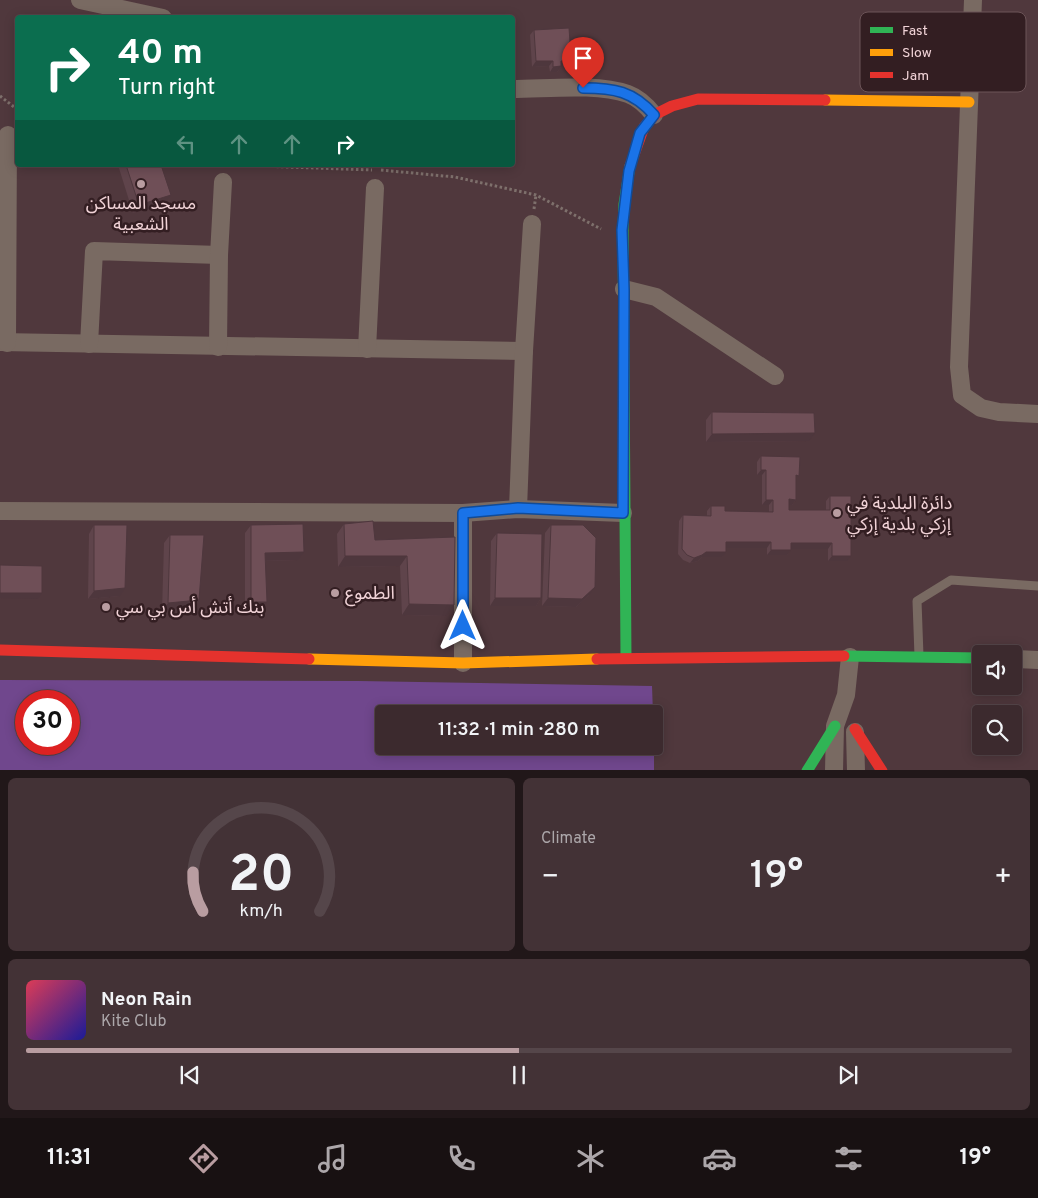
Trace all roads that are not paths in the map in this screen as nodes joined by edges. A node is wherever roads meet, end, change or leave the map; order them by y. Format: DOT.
graph roads {
  1 [pos="80,0"];
  2 [pos="149,15"];
  3 [pos="515,89"];
  4 [pos="969,92"];
  5 [pos="969,102"];
  6 [pos="654,115"];
  7 [pos="8,136"];
  8 [pos="224,174"];
  9 [pos="375,188"];
  10 [pos="532,224"];
  11 [pos="219,255"];
  12 [pos="624,290"];
  13 [pos="3,343"];
  14 [pos="89,344"];
  15 [pos="218,347"];
  16 [pos="367,349"];
  17 [pos="524,351"];
  18 [pos="776,376"];
  19 [pos="1038,414"];
  20 [pos="518,508"];
  21 [pos="0,511"];
  22 [pos="463,513"];
  23 [pos="623,513"];
  24 [pos="1038,586"];
  25 [pos="0,650"];
  26 [pos="919,656"];
  27 [pos="850,657"];
  28 [pos="626,658"];
  29 [pos="972,658"];
  30 [pos="1022,659"];
  31 [pos="1038,660"];
  32 [pos="463,663"];
  33 [pos="846,695"];
  34 [pos="835,726"];
  35 [pos="855,729"];
  36 [pos="807,770"];
  37 [pos="834,770"];
  38 [pos="856,770"];
  39 [pos="882,770"];
  1 -- 2 [label="street"];
  3 -- 6 [label="street"];
  4 -- 5 [label="street"];
  5 -- 6 [label="street"];
  5 -- 19 [label="street"];
  6 -- 12 [label="street"];
  7 -- 13 [label="street"];
  8 -- 11 [label="street"];
  9 -- 16 [label="street"];
  10 -- 17 [label="street"];
  11 -- 14 [label="street"];
  11 -- 15 [label="street"];
  12 -- 18 [label="street"];
  12 -- 23 [label="street"];
  13 -- 14 [label="street"];
  14 -- 15 [label="street"];
  15 -- 16 [label="street"];
  16 -- 17 [label="street"];
  17 -- 20 [label="street"];
  20 -- 22 [label="street"];
  20 -- 23 [label="street"];
  21 -- 22 [label="street"];
  22 -- 32 [label="street"];
  23 -- 28 [label="street"];
  24 -- 26 [label="lane"];
  25 -- 32 [label="street"];
  26 -- 27 [label="street"];
  26 -- 29 [label="street"];
  27 -- 28 [label="street"];
  27 -- 33 [label="street"];
  28 -- 32 [label="street"];
  30 -- 31 [label="street"];
  33 -- 34 [label="street"];
  33 -- 35 [label="street"];
  34 -- 36 [label="street"];
  34 -- 37 [label="street"];
  35 -- 38 [label="street"];
  35 -- 39 [label="street"];
}
